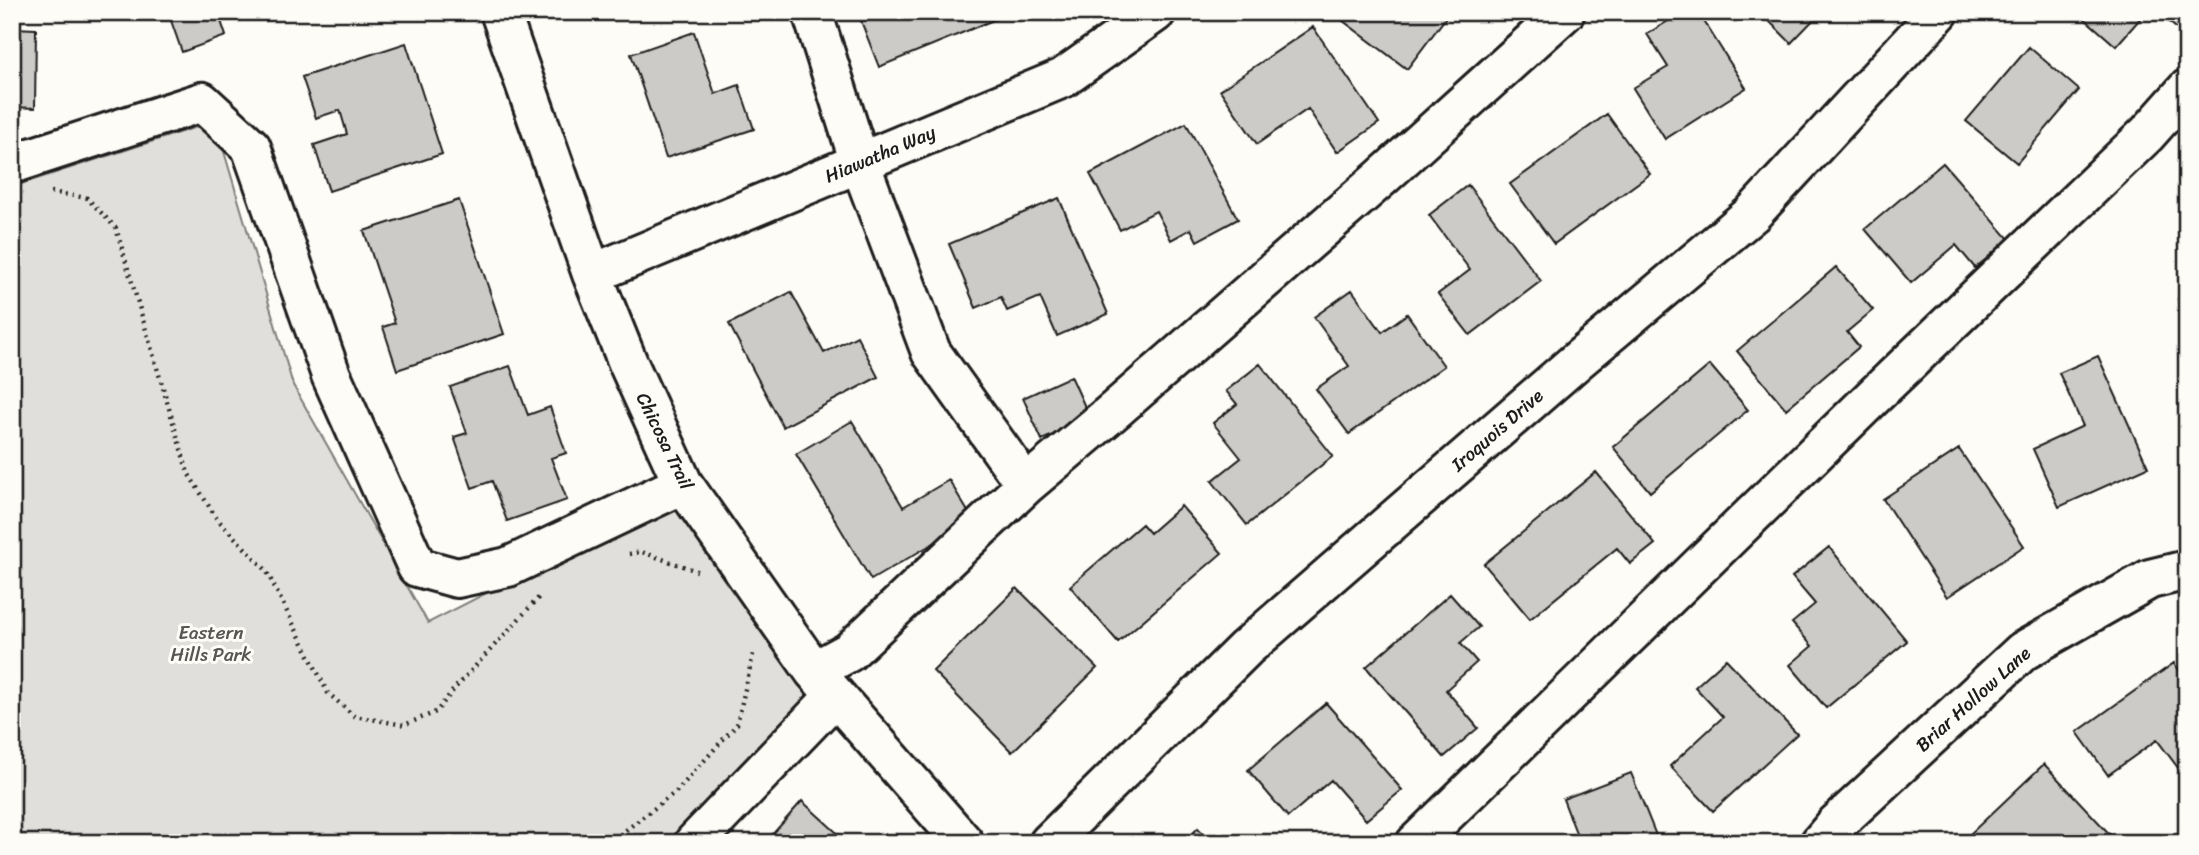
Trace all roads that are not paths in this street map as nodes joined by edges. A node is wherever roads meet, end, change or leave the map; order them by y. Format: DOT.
graph roads {
  1 [pos="499,12"];
  2 [pos="812,12"];
  3 [pos="1156,12"];
  4 [pos="1565,12"];
  5 [pos="1939,12"];
  6 [pos="2187,89"];
  7 [pos="860,163"];
  8 [pos="12,164"];
  9 [pos="592,274"];
  10 [pos="683,484"];
  11 [pos="1026,485"];
  12 [pos="2187,570"];
  13 [pos="825,683"];
  14 [pos="694,843"];
  15 [pos="964,843"];
  16 [pos="1049,843"];
  17 [pos="1416,843"];
  18 [pos="1820,843"];
  1 -- 9 [label="street, Chicosa Trail"];
  2 -- 7 [label="street"];
  3 -- 7 [label="street, Hiawatha Way"];
  4 -- 11 [label="street"];
  5 -- 16 [label="street, Iroquois Drive"];
  6 -- 17 [label="street"];
  7 -- 9 [label="street, Hiawatha Way"];
  7 -- 11 [label="street"];
  8 -- 10 [label="street"];
  9 -- 10 [label="street, Chicosa Trail"];
  10 -- 13 [label="street, Chicosa Trail"];
  11 -- 13 [label="street"];
  12 -- 18 [label="street, Briar Hollow Lane"];
  13 -- 14 [label="street"];
  13 -- 15 [label="street, Chicosa Trail"];
}
